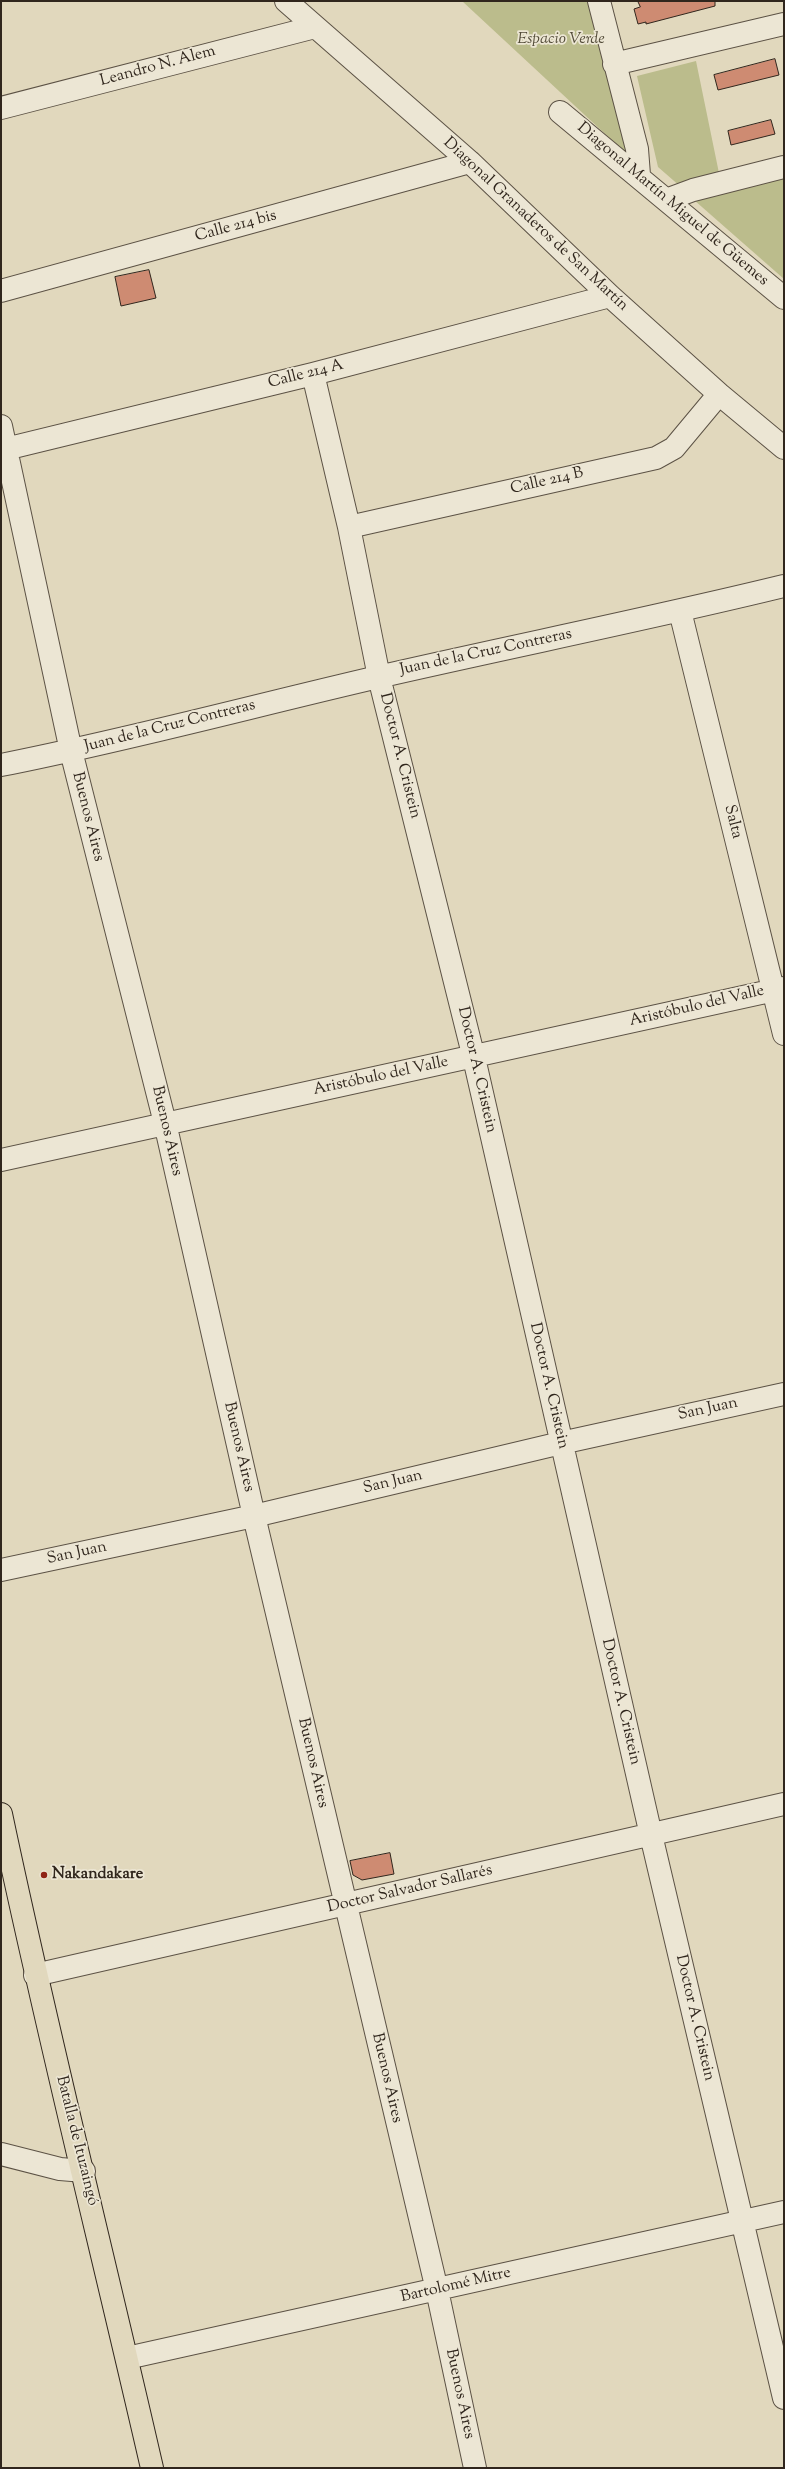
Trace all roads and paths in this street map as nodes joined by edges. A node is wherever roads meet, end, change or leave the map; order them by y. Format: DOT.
graph roads {
  1 [pos="286,1"];
  2 [pos="599,1"];
  3 [pos="784,24"];
  4 [pos="315,26"];
  5 [pos="614,64"];
  6 [pos="1,108"];
  7 [pos="560,112"];
  8 [pos="470,162"];
  9 [pos="784,167"];
  10 [pos="638,175"];
  11 [pos="666,200"];
  12 [pos="1,291"];
  13 [pos="610,296"];
  14 [pos="784,298"];
  15 [pos="313,374"];
  16 [pos="719,394"];
  17 [pos="1,426"];
  18 [pos="784,448"];
  19 [pos="4,449"];
  20 [pos="348,527"];
  21 [pos="784,586"];
  22 [pos="680,611"];
  23 [pos="379,677"];
  24 [pos="71,751"];
  25 [pos="1,765"];
  26 [pos="779,989"];
  27 [pos="784,1034"];
  28 [pos="474,1058"];
  29 [pos="165,1123"];
  30 [pos="1,1160"];
  31 [pos="784,1394"];
  32 [pos="561,1443"];
  33 [pos="254,1516"];
  34 [pos="1,1570"];
  35 [pos="784,1804"];
  36 [pos="1,1814"];
  37 [pos="651,1834"];
  38 [pos="345,1905"];
  39 [pos="35,1975"];
  40 [pos="1,2154"];
  41 [pos="84,2171"];
  42 [pos="784,2212"];
  43 [pos="742,2222"];
  44 [pos="436,2290"];
  45 [pos="127,2358"];
  46 [pos="784,2398"];
  47 [pos="152,2468"];
  48 [pos="475,2468"];
  1 -- 4 [label="street, Diagonal Granaderos de San Martín"];
  2 -- 5 [label="street"];
  3 -- 5 [label="street"];
  4 -- 6 [label="street, Leandro N. Alem"];
  4 -- 8 [label="street, Diagonal Granaderos de San Martín"];
  5 -- 10 [label="street"];
  7 -- 10 [label="street, Diagonal Martín Miguel de Güemes"];
  8 -- 12 [label="street, Calle 214 bis"];
  8 -- 13 [label="street, Diagonal Granaderos de San Martín"];
  9 -- 11 [label="street"];
  10 -- 11 [label="street, Diagonal Martín Miguel de Güemes"];
  11 -- 14 [label="street, Diagonal Martín Miguel de Güemes"];
  13 -- 15 [label="street, Calle 214 A"];
  13 -- 16 [label="street, Diagonal Granaderos de San Martín"];
  15 -- 19 [label="street, Calle 214 A"];
  15 -- 20 [label="street, Doctor A. Cristein"];
  16 -- 18 [label="street, Diagonal Granaderos de San Martín"];
  16 -- 20 [label="street, Calle 214 B"];
  17 -- 19 [label="street, Buenos Aires"];
  19 -- 24 [label="street, Buenos Aires"];
  20 -- 23 [label="street, Doctor A. Cristein"];
  21 -- 22 [label="street, Juan de la Cruz Contreras"];
  22 -- 23 [label="street, Juan de la Cruz Contreras"];
  22 -- 26 [label="street, Salta"];
  23 -- 24 [label="street, Juan de la Cruz Contreras"];
  23 -- 28 [label="street, Doctor A. Cristein"];
  24 -- 25 [label="street, Juan de la Cruz Contreras"];
  24 -- 29 [label="street, Buenos Aires"];
  26 -- 27 [label="street, Salta"];
  26 -- 28 [label="street, Aristóbulo del Valle"];
  28 -- 29 [label="street, Aristóbulo del Valle"];
  28 -- 32 [label="street, Doctor A. Cristein"];
  29 -- 30 [label="street, Aristóbulo del Valle"];
  29 -- 33 [label="street, Buenos Aires"];
  31 -- 32 [label="street, San Juan"];
  32 -- 33 [label="street, San Juan"];
  32 -- 37 [label="street, Doctor A. Cristein"];
  33 -- 34 [label="street, San Juan"];
  33 -- 38 [label="street, Buenos Aires"];
  35 -- 37 [label="street, Doctor Salvador Sallarés"];
  36 -- 39 [label="main road, Batalla de Ituzaingó"];
  37 -- 38 [label="street, Doctor Salvador Sallarés"];
  37 -- 43 [label="street, Doctor A. Cristein"];
  38 -- 39 [label="street, Doctor Salvador Sallarés"];
  38 -- 44 [label="street, Buenos Aires"];
  39 -- 41 [label="main road, Batalla de Ituzaingó"];
  40 -- 41 [label="street"];
  41 -- 45 [label="main road, Batalla de Ituzaingó"];
  42 -- 43 [label="street, Bartolomé Mitre"];
  43 -- 44 [label="street, Bartolomé Mitre"];
  43 -- 46 [label="street, Doctor A. Cristein"];
  44 -- 45 [label="street, Bartolomé Mitre"];
  44 -- 48 [label="street, Buenos Aires"];
  45 -- 47 [label="main road, Batalla de Ituzaingó"];
}
